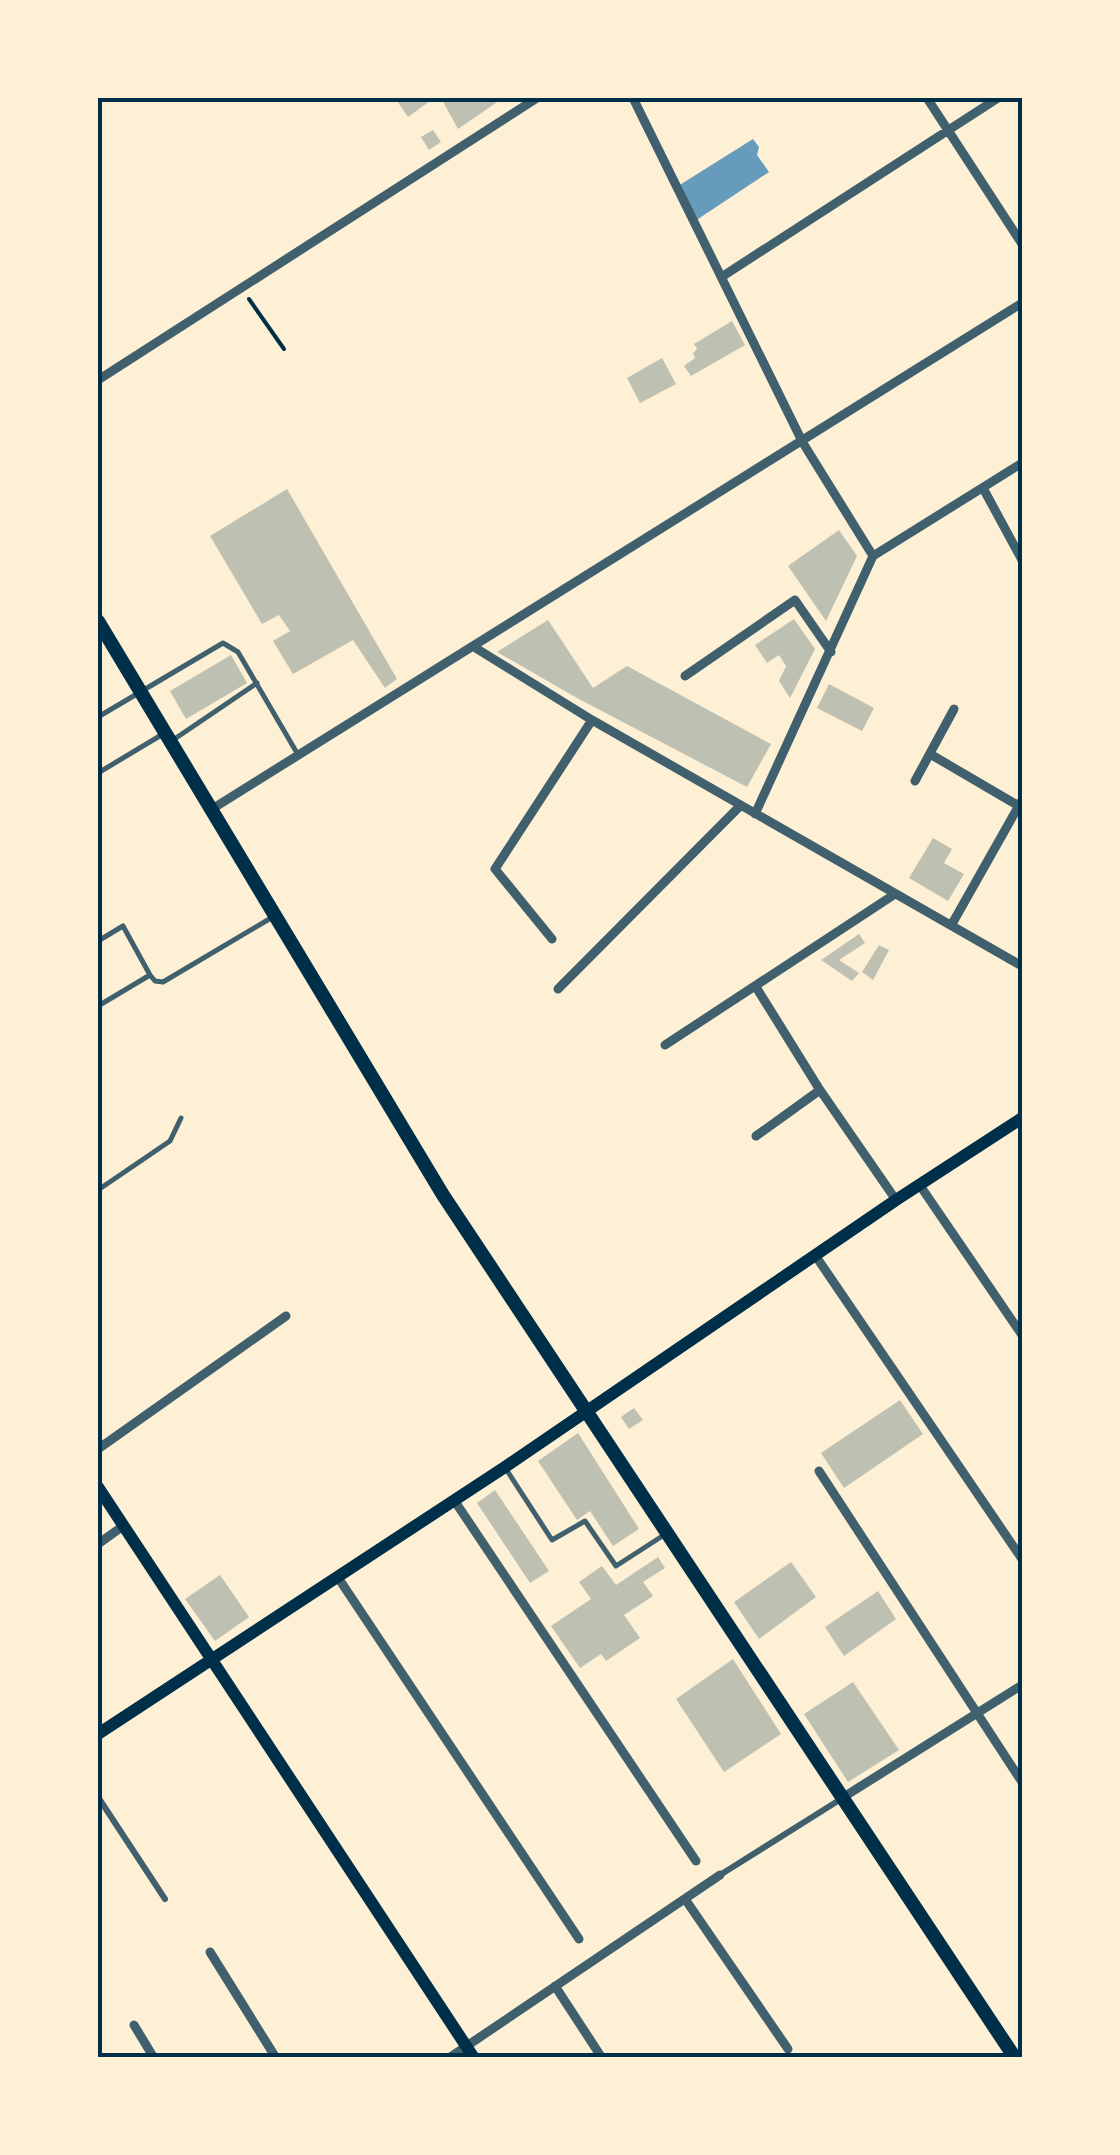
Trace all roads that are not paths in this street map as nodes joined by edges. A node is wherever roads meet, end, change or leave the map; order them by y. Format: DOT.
graph roads {
  1 [pos="537,98"];
  2 [pos="632,98"];
  3 [pos="928,98"];
  4 [pos="998,98"];
  5 [pos="948,130"];
  6 [pos="1022,244"];
  7 [pos="723,276"];
  8 [pos="1022,303"];
  9 [pos="98,380"];
  10 [pos="803,443"];
  11 [pos="1022,463"];
  12 [pos="983,488"];
  13 [pos="873,556"];
  14 [pos="1022,560"];
  15 [pos="98,621"];
  16 [pos="474,647"];
  17 [pos="831,652"];
  18 [pos="685,676"];
  19 [pos="257,683"];
  20 [pos="140,692"];
  21 [pos="954,709"];
  22 [pos="98,717"];
  23 [pos="592,720"];
  24 [pos="168,737"];
  25 [pos="930,754"];
  26 [pos="299,756"];
  27 [pos="98,773"];
  28 [pos="915,780"];
  29 [pos="1021,803"];
  30 [pos="740,806"];
  31 [pos="212,809"];
  32 [pos="755,814"];
  33 [pos="895,894"];
  34 [pos="274,916"];
  35 [pos="952,924"];
  36 [pos="552,939"];
  37 [pos="98,942"];
  38 [pos="1022,966"];
  39 [pos="150,975"];
  40 [pos="756,987"];
  41 [pos="558,989"];
  42 [pos="98,1006"];
  43 [pos="665,1045"];
  44 [pos="820,1090"];
  45 [pos="181,1118"];
  46 [pos="1022,1118"];
  47 [pos="756,1136"];
  48 [pos="919,1184"];
  49 [pos="98,1190"];
  50 [pos="896,1200"];
  51 [pos="814,1254"];
  52 [pos="286,1316"];
  53 [pos="1022,1335"];
  54 [pos="586,1411"];
  55 [pos="98,1449"];
  56 [pos="504,1466"];
  57 [pos="818,1471"];
  58 [pos="98,1487"];
  59 [pos="454,1500"];
  60 [pos="123,1526"];
  61 [pos="666,1533"];
  62 [pos="98,1544"];
  63 [pos="1022,1559"];
  64 [pos="337,1576"];
  65 [pos="212,1659"];
  66 [pos="1022,1685"];
  67 [pos="976,1714"];
  68 [pos="98,1734"];
  69 [pos="1022,1782"];
  70 [pos="98,1797"];
  71 [pos="842,1798"];
  72 [pos="696,1861"];
  73 [pos="720,1875"];
  74 [pos="686,1898"];
  75 [pos="166,1899"];
  76 [pos="579,1940"];
  77 [pos="210,1952"];
  78 [pos="556,1986"];
  79 [pos="134,2025"];
  80 [pos="788,2050"];
  81 [pos="470,2052"];
  82 [pos="152,2057"];
  83 [pos="276,2058"];
  84 [pos="449,2058"];
  85 [pos="602,2058"];
  86 [pos="1015,2058"];
  1 -- 9 [label="street"];
  2 -- 7 [label="street"];
  3 -- 5 [label="street"];
  4 -- 5 [label="street"];
  5 -- 6 [label="street"];
  5 -- 7 [label="street"];
  7 -- 10 [label="street"];
  8 -- 10 [label="street"];
  10 -- 13 [label="street"];
  10 -- 16 [label="street"];
  11 -- 12 [label="street"];
  12 -- 13 [label="street"];
  12 -- 14 [label="street"];
  13 -- 17 [label="street"];
  15 -- 20 [label="main road"];
  16 -- 23 [label="street"];
  16 -- 26 [label="street"];
  17 -- 18 [label="street"];
  17 -- 32 [label="street"];
  19 -- 20 [label="lane"];
  19 -- 24 [label="lane"];
  19 -- 26 [label="lane"];
  20 -- 22 [label="lane"];
  20 -- 24 [label="main road"];
  21 -- 25 [label="street"];
  23 -- 30 [label="street"];
  23 -- 36 [label="street"];
  24 -- 27 [label="lane"];
  24 -- 31 [label="main road"];
  25 -- 28 [label="street"];
  25 -- 29 [label="street"];
  26 -- 31 [label="street"];
  29 -- 35 [label="street"];
  30 -- 32 [label="street"];
  30 -- 41 [label="street"];
  31 -- 34 [label="main road"];
  32 -- 33 [label="street"];
  33 -- 35 [label="street"];
  33 -- 40 [label="street"];
  34 -- 39 [label="lane"];
  34 -- 54 [label="main road"];
  35 -- 38 [label="street"];
  37 -- 39 [label="lane"];
  39 -- 42 [label="lane"];
  40 -- 43 [label="street"];
  40 -- 44 [label="street"];
  44 -- 47 [label="street"];
  44 -- 50 [label="street"];
  45 -- 49 [label="lane"];
  46 -- 48 [label="main road"];
  48 -- 50 [label="main road"];
  48 -- 53 [label="street"];
  50 -- 51 [label="main road"];
  51 -- 54 [label="main road"];
  51 -- 63 [label="street"];
  52 -- 55 [label="street"];
  54 -- 56 [label="main road"];
  54 -- 61 [label="main road"];
  56 -- 59 [label="main road"];
  56 -- 61 [label="lane"];
  57 -- 67 [label="street"];
  58 -- 60 [label="main road"];
  59 -- 64 [label="main road"];
  59 -- 72 [label="street"];
  60 -- 62 [label="street"];
  60 -- 65 [label="main road"];
  61 -- 71 [label="main road"];
  64 -- 65 [label="main road"];
  64 -- 76 [label="street"];
  65 -- 68 [label="main road"];
  65 -- 81 [label="main road"];
  66 -- 67 [label="street"];
  67 -- 69 [label="street"];
  67 -- 71 [label="street"];
  70 -- 75 [label="street"];
  71 -- 73 [label="street"];
  71 -- 86 [label="main road"];
  73 -- 74 [label="street"];
  74 -- 78 [label="street"];
  74 -- 80 [label="street"];
  77 -- 83 [label="street"];
  78 -- 81 [label="street"];
  78 -- 85 [label="street"];
  79 -- 82 [label="street"];
  81 -- 84 [label="street"];
}
